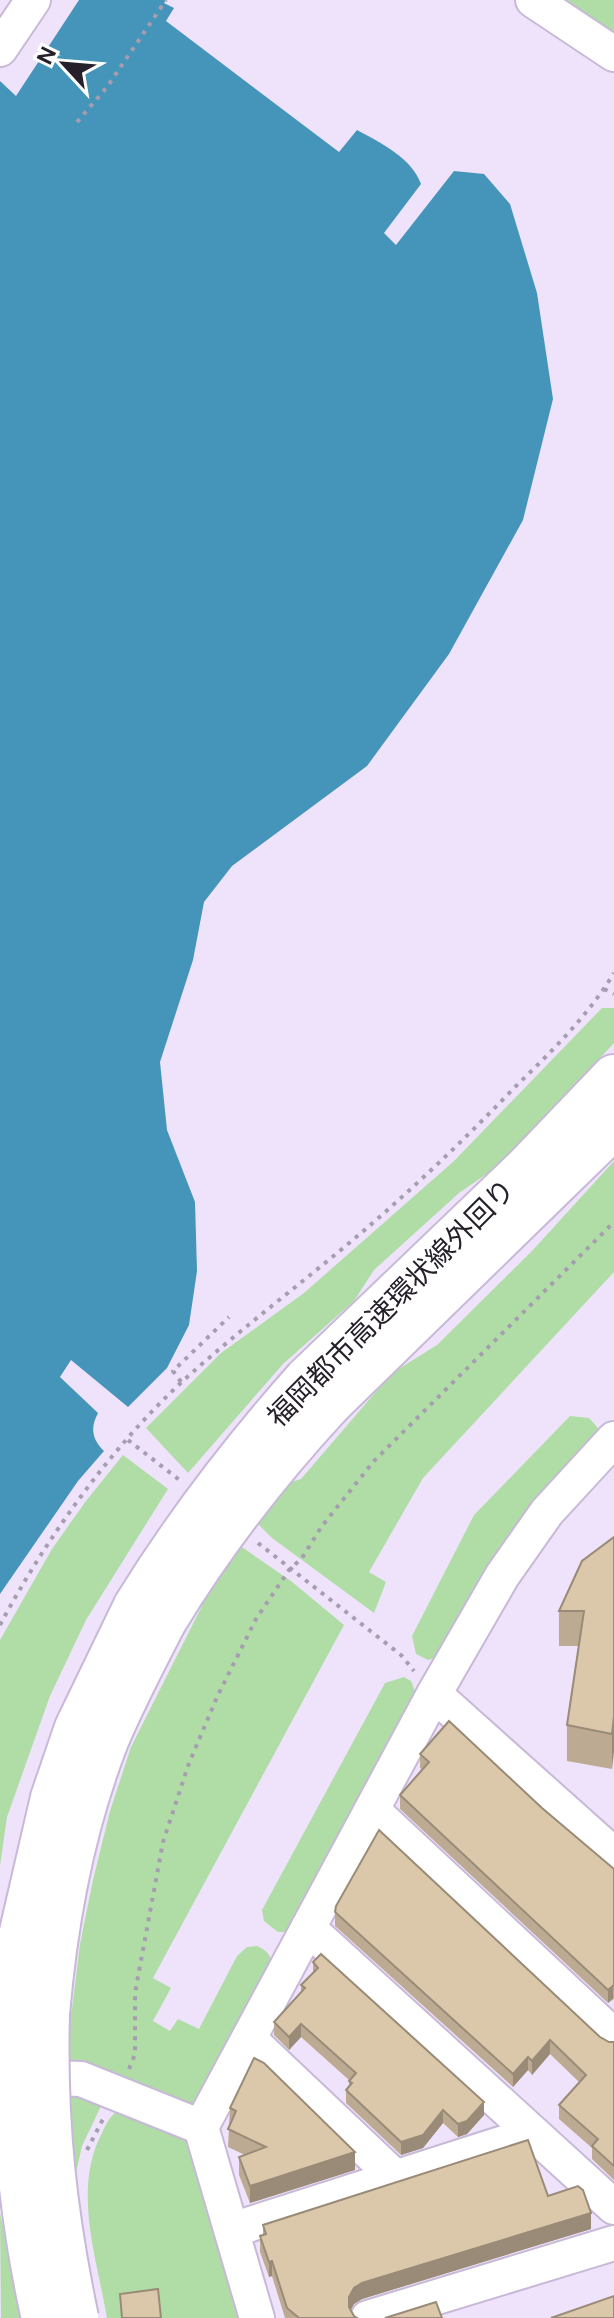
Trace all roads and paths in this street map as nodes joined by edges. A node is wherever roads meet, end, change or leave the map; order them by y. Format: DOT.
graph roads {
  1 [pos="33,0"];
  2 [pos="166,0"];
  3 [pos="533,0"];
  4 [pos="0,49"];
  5 [pos="614,54"];
  6 [pos="77,122"];
  7 [pos="614,973"];
  8 [pos="604,989"];
  9 [pos="614,994"];
  10 [pos="614,1077"];
  11 [pos="614,1126"];
  12 [pos="614,1222"];
  13 [pos="229,1317"];
  14 [pos="181,1382"];
  15 [pos="318,1392"];
  16 [pos="614,1439"];
  17 [pos="128,1440"];
  18 [pos="188,1487"];
  19 [pos="248,1534"];
  20 [pos="289,1570"];
  21 [pos="0,1625"];
  22 [pos="434,1694"];
  23 [pos="372,1810"];
  24 [pos="614,1855"];
  25 [pos="308,1928"];
  26 [pos="31,2014"];
  27 [pos="612,2029"];
  28 [pos="249,2039"];
  29 [pos="0,2076"];
  30 [pos="117,2094"];
  31 [pos="201,2127"];
  32 [pos="532,2134"];
  33 [pos="396,2178"];
  34 [pos="614,2207"];
  35 [pos="232,2230"];
  36 [pos="614,2243"];
  37 [pos="451,2306"];
  38 [pos="44,2318"];
  39 [pos="76,2318"];
  40 [pos="257,2318"];
  41 [pos="368,2318"];
  1 -- 4 [label="street"];
  2 -- 6 [label="path"];
  3 -- 5 [label="street"];
  7 -- 8 [label="path"];
  8 -- 9 [label="path"];
  8 -- 14 [label="path"];
  10 -- 15 [label="highway, 福岡都市高速環状線外回り"];
  11 -- 15 [label="highway"];
  12 -- 20 [label="path"];
  13 -- 14 [label="path"];
  14 -- 17 [label="path"];
  15 -- 26 [label="highway, 福岡都市高速環状線外回り, bridge"];
  16 -- 22 [label="street"];
  17 -- 18 [label="path"];
  17 -- 21 [label="path"];
  19 -- 20 [label="path"];
  20 -- 22 [label="path"];
  20 -- 30 [label="path"];
  22 -- 23 [label="street"];
  22 -- 24 [label="street"];
  23 -- 25 [label="street"];
  23 -- 27 [label="street"];
  25 -- 28 [label="street"];
  25 -- 32 [label="street"];
  26 -- 38 [label="highway, bridge"];
  26 -- 39 [label="highway, bridge"];
  28 -- 31 [label="street"];
  28 -- 33 [label="street"];
  29 -- 30 [label="street"];
  30 -- 31 [label="street"];
  31 -- 35 [label="street"];
  32 -- 33 [label="street"];
  32 -- 34 [label="street"];
  33 -- 35 [label="street"];
  35 -- 40 [label="street"];
  36 -- 37 [label="street"];
  37 -- 41 [label="street"];
}
